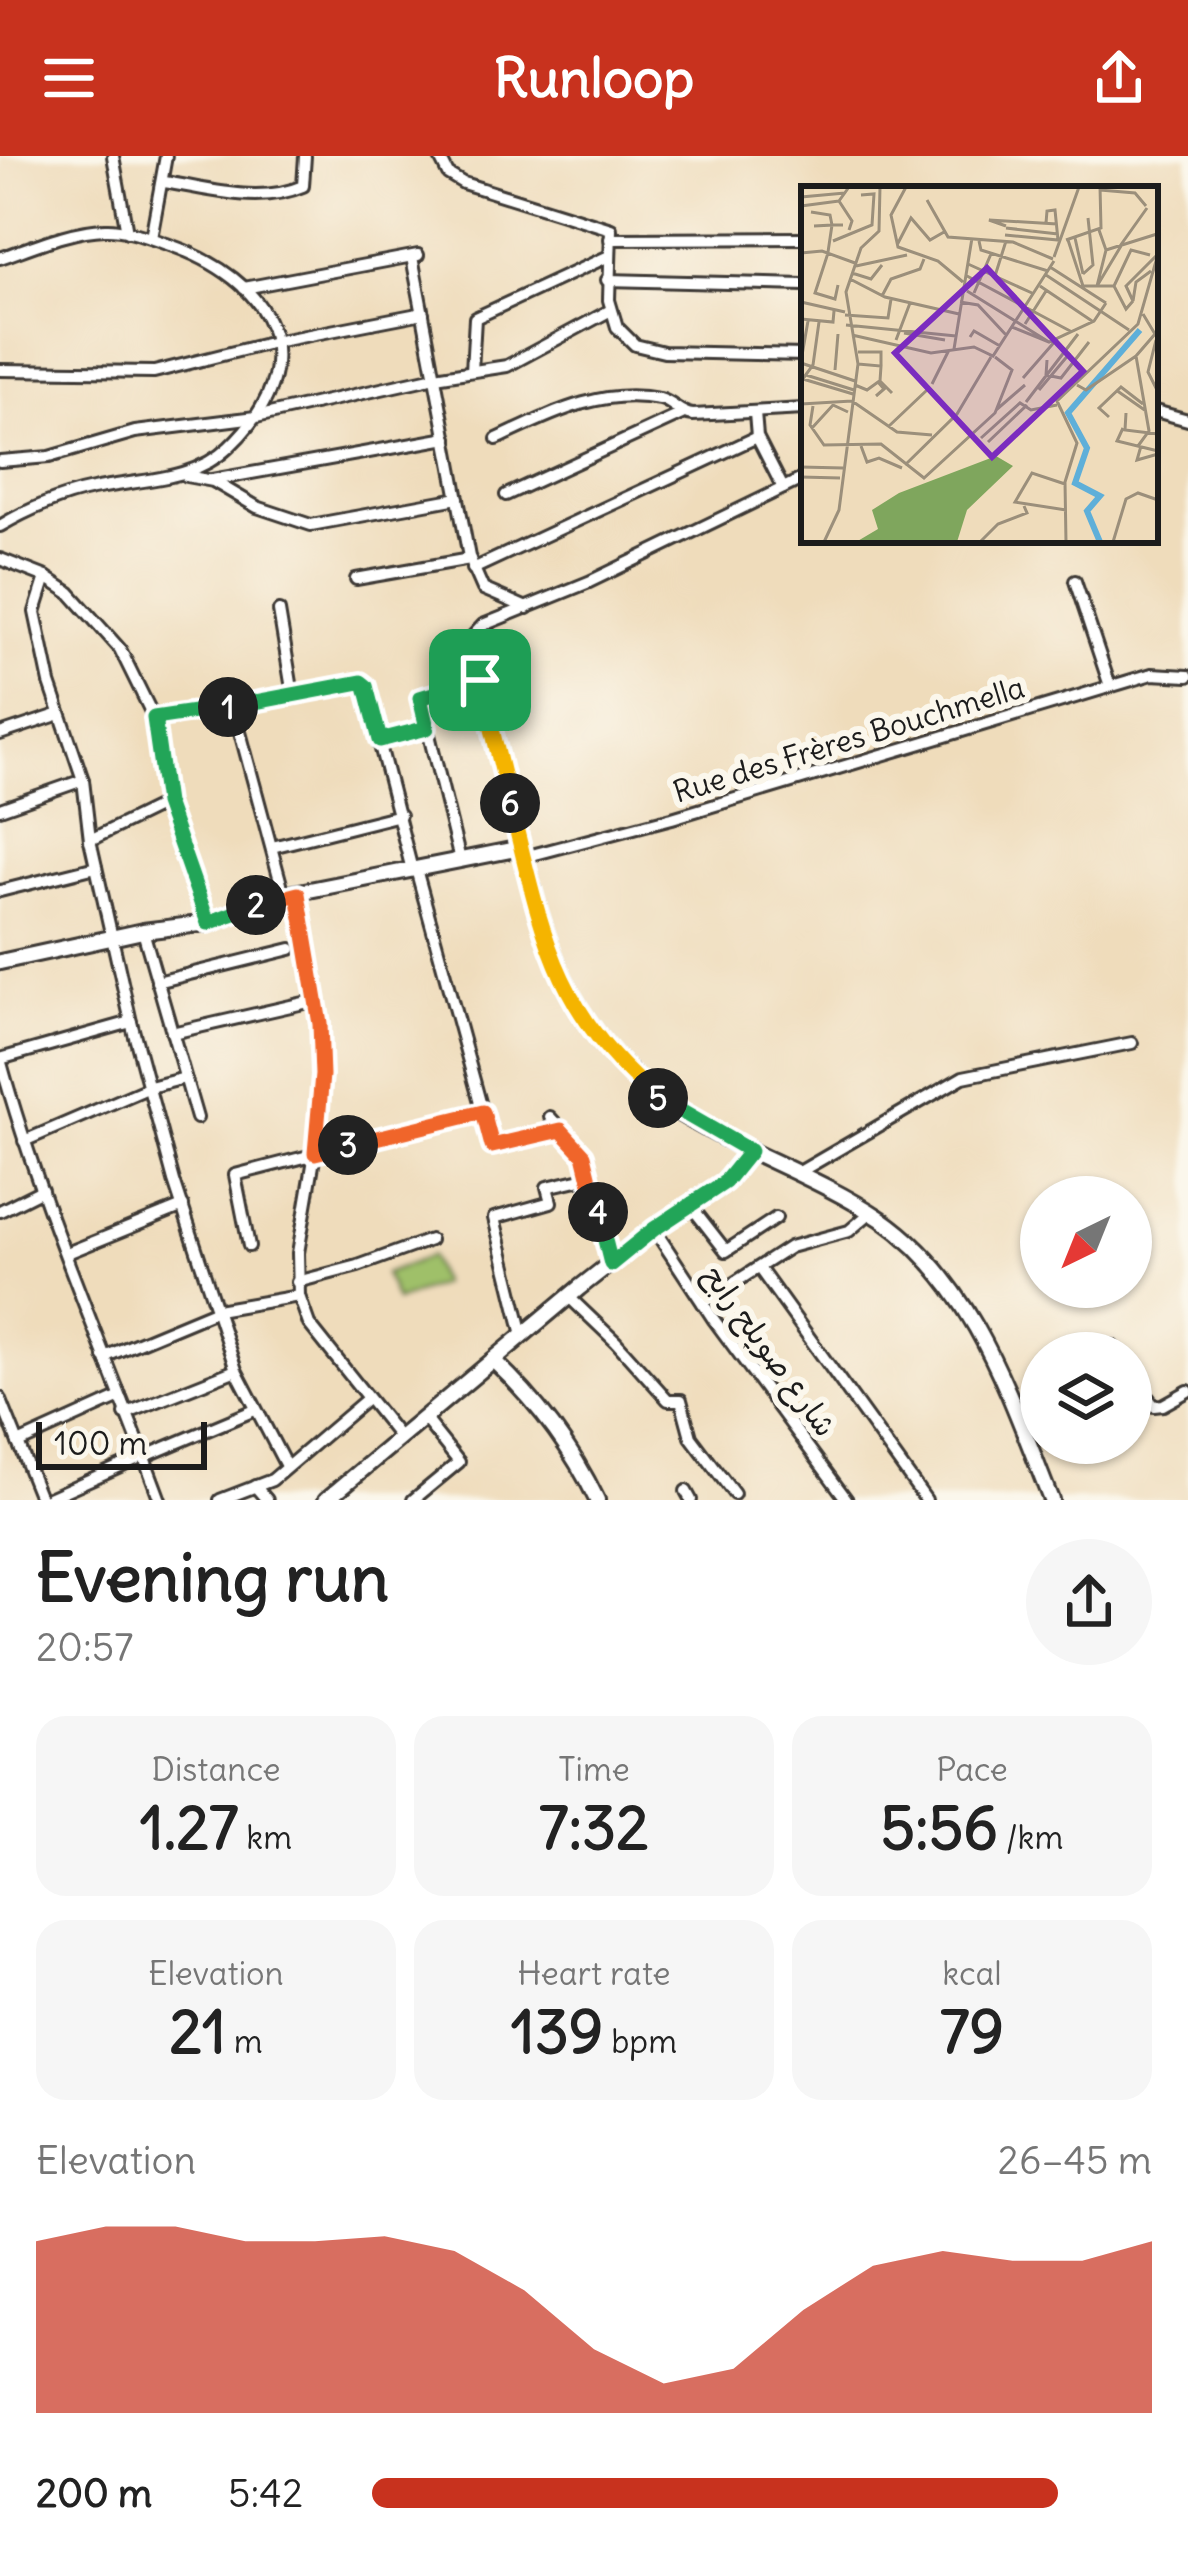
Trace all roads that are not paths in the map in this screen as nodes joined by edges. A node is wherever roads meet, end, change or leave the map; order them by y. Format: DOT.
graph roads {
  1 [pos="113,156"];
  2 [pos="166,156"];
  3 [pos="305,156"];
  4 [pos="439,156"];
  5 [pos="164,182"];
  6 [pos="127,232"];
  7 [pos="151,238"];
  8 [pos="801,238"];
  9 [pos="610,239"];
  10 [pos="609,256"];
  11 [pos="0,258"];
  12 [pos="607,280"];
  13 [pos="801,285"];
  14 [pos="244,288"];
  15 [pos="611,310"];
  16 [pos="423,313"];
  17 [pos="274,342"];
  18 [pos="801,355"];
  19 [pos="0,370"];
  20 [pos="472,371"];
  21 [pos="435,377"];
  22 [pos="801,409"];
  23 [pos="1158,412"];
  24 [pos="755,413"];
  25 [pos="682,414"];
  26 [pos="256,417"];
  27 [pos="1188,420"];
  28 [pos="757,437"];
  29 [pos="447,438"];
  30 [pos="496,439"];
  31 [pos="0,461"];
  32 [pos="204,467"];
  33 [pos="177,474"];
  34 [pos="801,479"];
  35 [pos="213,481"];
  36 [pos="783,488"];
  37 [pos="506,495"];
  38 [pos="458,498"];
  39 [pos="0,526"];
  40 [pos="0,559"];
  41 [pos="472,564"];
  42 [pos="46,577"];
  43 [pos="356,579"];
  44 [pos="1075,581"];
  45 [pos="527,608"];
  46 [pos="279,611"];
  47 [pos="1188,676"];
  48 [pos="480,680"];
  49 [pos="1110,686"];
  50 [pos="293,695"];
  51 [pos="233,706"];
  52 [pos="60,714"];
  53 [pos="154,718"];
  54 [pos="427,728"];
  55 [pos="0,734"];
  56 [pos="380,740"];
  57 [pos="83,780"];
  58 [pos="166,803"];
  59 [pos="0,809"];
  60 [pos="400,815"];
  61 [pos="90,840"];
  62 [pos="272,847"];
  63 [pos="522,853"];
  64 [pos="460,860"];
  65 [pos="96,867"];
  66 [pos="414,869"];
  67 [pos="0,891"];
  68 [pos="291,894"];
  69 [pos="208,923"];
  70 [pos="143,931"];
  71 [pos="111,938"];
  72 [pos="291,949"];
  73 [pos="0,962"];
  74 [pos="158,982"];
  75 [pos="317,1000"];
  76 [pos="131,1022"];
  77 [pos="172,1033"];
  78 [pos="1132,1042"];
  79 [pos="185,1078"];
  80 [pos="151,1088"];
  81 [pos="483,1112"];
  82 [pos="196,1118"];
  83 [pos="550,1118"];
  84 [pos="17,1121"];
  85 [pos="0,1124"];
  86 [pos="561,1130"];
  87 [pos="24,1141"];
  88 [pos="750,1151"];
  89 [pos="315,1153"];
  90 [pos="796,1174"];
  91 [pos="590,1177"];
  92 [pos="42,1190"];
  93 [pos="183,1206"];
  94 [pos="691,1206"];
  95 [pos="0,1211"];
  96 [pos="870,1213"];
  97 [pos="776,1218"];
  98 [pos="654,1229"];
  99 [pos="430,1240"];
  100 [pos="249,1246"];
  101 [pos="67,1253"];
  102 [pos="611,1264"];
  103 [pos="759,1268"];
  104 [pos="298,1289"];
  105 [pos="568,1297"];
  106 [pos="703,1303"];
  107 [pos="218,1310"];
  108 [pos="523,1335"];
  109 [pos="104,1358"];
  110 [pos="493,1360"];
  111 [pos="236,1370"];
  112 [pos="1188,1390"];
  113 [pos="0,1398"];
  114 [pos="118,1398"];
  115 [pos="367,1400"];
  116 [pos="1152,1403"];
  117 [pos="254,1409"];
  118 [pos="125,1414"];
  119 [pos="424,1418"];
  120 [pos="400,1438"];
  121 [pos="18,1443"];
  122 [pos="143,1456"];
  123 [pos="286,1466"];
  124 [pos="255,1486"];
  125 [pos="734,1494"];
  126 [pos="43,1500"];
  127 [pos="160,1500"];
  128 [pos="220,1500"];
  129 [pos="267,1500"];
  130 [pos="326,1500"];
  131 [pos="413,1500"];
  132 [pos="597,1500"];
  133 [pos="847,1500"];
  134 [pos="926,1500"];
  135 [pos="1051,1500"];
  1 -- 6 [label="street"];
  2 -- 5 [label="street"];
  3 -- 5 [label="street"];
  4 -- 9 [label="street"];
  5 -- 7 [label="street"];
  6 -- 7 [label="street"];
  6 -- 11 [label="street"];
  7 -- 14 [label="street"];
  8 -- 9 [label="street"];
  9 -- 10 [label="street"];
  10 -- 12 [label="street"];
  10 -- 20 [label="street"];
  12 -- 13 [label="street"];
  12 -- 15 [label="street"];
  14 -- 16 [label="street"];
  14 -- 17 [label="street"];
  15 -- 18 [label="street"];
  15 -- 20 [label="street"];
  16 -- 17 [label="street"];
  16 -- 21 [label="street"];
  17 -- 19 [label="street"];
  17 -- 26 [label="street"];
  20 -- 21 [label="street"];
  21 -- 26 [label="street"];
  21 -- 29 [label="street"];
  22 -- 24 [label="street"];
  23 -- 27 [label="street"];
  24 -- 25 [label="street"];
  24 -- 28 [label="street"];
  25 -- 30 [label="street"];
  25 -- 37 [label="street"];
  26 -- 31 [label="street"];
  26 -- 32 [label="street"];
  28 -- 36 [label="street"];
  28 -- 41 [label="street"];
  29 -- 35 [label="street"];
  29 -- 38 [label="street"];
  32 -- 33 [label="street"];
  32 -- 35 [label="street"];
  33 -- 35 [label="street"];
  33 -- 39 [label="street"];
  34 -- 36 [label="street"];
  35 -- 38 [label="street"];
  36 -- 45 [label="street"];
  38 -- 41 [label="street"];
  40 -- 42 [label="street"];
  41 -- 43 [label="street"];
  41 -- 45 [label="street"];
  42 -- 52 [label="street"];
  42 -- 53 [label="street"];
  44 -- 49 [label="street"];
  45 -- 48 [label="street"];
  46 -- 50 [label="street"];
  47 -- 49 [label="street, Rue des Frères Bouchmella"];
  48 -- 54 [label="street"];
  48 -- 63 [label="street"];
  49 -- 63 [label="street, Rue des Frères Bouchmella"];
  50 -- 51 [label="street"];
  50 -- 56 [label="street"];
  51 -- 53 [label="street"];
  51 -- 62 [label="street"];
  52 -- 55 [label="street"];
  52 -- 57 [label="street"];
  53 -- 58 [label="street"];
  54 -- 56 [label="street"];
  54 -- 64 [label="street"];
  56 -- 60 [label="street"];
  57 -- 59 [label="street"];
  57 -- 61 [label="street"];
  58 -- 61 [label="street"];
  58 -- 69 [label="street"];
  60 -- 62 [label="street"];
  60 -- 66 [label="street"];
  61 -- 65 [label="street"];
  62 -- 68 [label="street"];
  63 -- 64 [label="main road"];
  63 -- 88 [label="main road"];
  64 -- 66 [label="main road"];
  65 -- 67 [label="street"];
  65 -- 71 [label="street"];
  66 -- 68 [label="main road"];
  66 -- 81 [label="street"];
  68 -- 69 [label="main road"];
  68 -- 75 [label="street"];
  69 -- 70 [label="main road"];
  70 -- 71 [label="main road"];
  70 -- 74 [label="street"];
  71 -- 73 [label="main road"];
  71 -- 76 [label="street"];
  72 -- 74 [label="street"];
  74 -- 77 [label="street"];
  75 -- 77 [label="street"];
  75 -- 89 [label="street"];
  76 -- 80 [label="street"];
  76 -- 84 [label="street"];
  77 -- 79 [label="street"];
  78 -- 90 [label="street"];
  79 -- 80 [label="street"];
  79 -- 82 [label="street"];
  80 -- 87 [label="street"];
  80 -- 93 [label="street"];
  81 -- 86 [label="street"];
  81 -- 89 [label="street"];
  83 -- 86 [label="street"];
  84 -- 85 [label="street"];
  84 -- 87 [label="street"];
  86 -- 91 [label="street"];
  87 -- 92 [label="street"];
  88 -- 90 [label="main road"];
  88 -- 94 [label="main road"];
  89 -- 100 [label="street"];
  89 -- 104 [label="street"];
  90 -- 96 [label="main road"];
  91 -- 102 [label="street"];
  91 -- 108 [label="street"];
  92 -- 95 [label="street"];
  92 -- 101 [label="street"];
  93 -- 101 [label="street"];
  93 -- 107 [label="street"];
  94 -- 97 [label="street"];
  94 -- 98 [label="main road"];
  96 -- 103 [label="street"];
  96 -- 135 [label="main road"];
  98 -- 102 [label="main road"];
  98 -- 106 [label="street, شارع صويلح رابح"];
  99 -- 104 [label="street"];
  101 -- 109 [label="street"];
  102 -- 105 [label="main road"];
  103 -- 106 [label="street"];
  103 -- 134 [label="street"];
  104 -- 107 [label="street"];
  104 -- 115 [label="street"];
  105 -- 108 [label="main road"];
  105 -- 125 [label="street"];
  106 -- 133 [label="street, شارع صويلح رابح"];
  107 -- 109 [label="street"];
  107 -- 111 [label="street"];
  108 -- 110 [label="main road"];
  109 -- 114 [label="street"];
  110 -- 119 [label="main road"];
  110 -- 132 [label="main road"];
  111 -- 117 [label="street"];
  111 -- 118 [label="street"];
  112 -- 116 [label="street"];
  113 -- 121 [label="street"];
  114 -- 118 [label="street"];
  114 -- 121 [label="street"];
  115 -- 120 [label="street"];
  115 -- 123 [label="street"];
  117 -- 122 [label="street"];
  117 -- 123 [label="street"];
  118 -- 122 [label="street"];
  119 -- 120 [label="main road"];
  119 -- 131 [label="street"];
  120 -- 130 [label="main road"];
  121 -- 126 [label="street"];
  122 -- 126 [label="street"];
  122 -- 127 [label="street"];
  123 -- 124 [label="street"];
  124 -- 128 [label="street"];
  124 -- 129 [label="street"];
}
